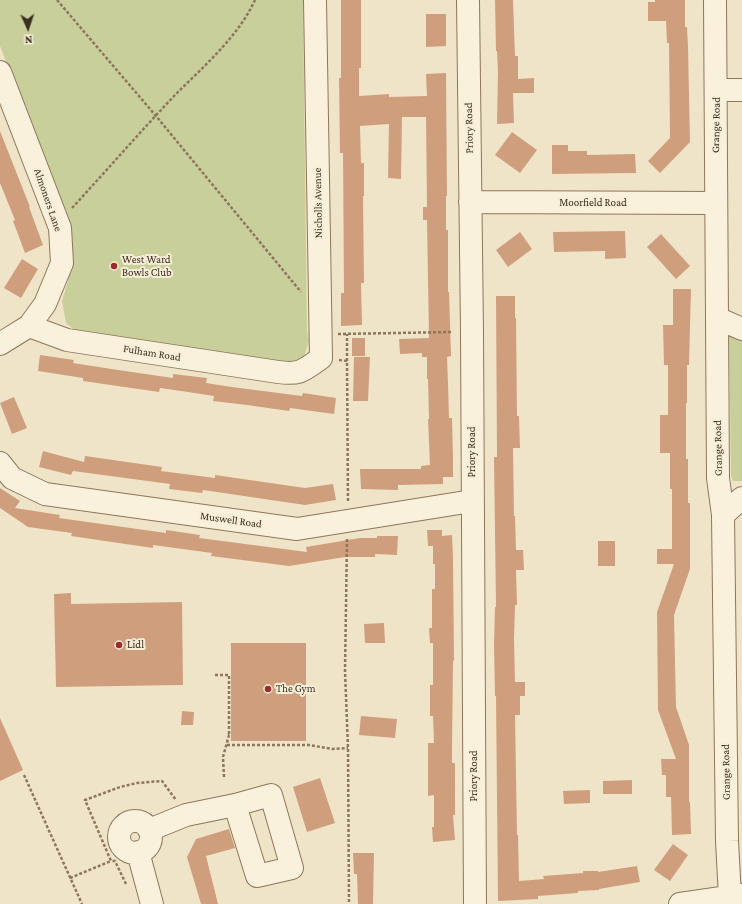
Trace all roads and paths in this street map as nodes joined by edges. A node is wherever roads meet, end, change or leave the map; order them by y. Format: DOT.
graph roads {
  1 [pos="57,0"];
  2 [pos="255,0"];
  3 [pos="315,0"];
  4 [pos="468,0"];
  5 [pos="715,0"];
  6 [pos="0,72"];
  7 [pos="716,90"];
  8 [pos="742,90"];
  9 [pos="156,116"];
  10 [pos="470,202"];
  11 [pos="715,203"];
  12 [pos="70,210"];
  13 [pos="305,297"];
  14 [pos="717,318"];
  15 [pos="29,326"];
  16 [pos="742,329"];
  17 [pos="472,331"];
  18 [pos="347,334"];
  19 [pos="358,334"];
  20 [pos="0,344"];
  21 [pos="333,360"];
  22 [pos="347,361"];
  23 [pos="278,372"];
  24 [pos="0,463"];
  25 [pos="742,498"];
  26 [pos="472,501"];
  27 [pos="348,505"];
  28 [pos="722,515"];
  29 [pos="347,538"];
  30 [pos="733,659"];
  31 [pos="215,675"];
  32 [pos="227,745"];
  33 [pos="348,748"];
  34 [pos="24,775"];
  35 [pos="224,777"];
  36 [pos="235,805"];
  37 [pos="186,815"];
  38 [pos="111,861"];
  39 [pos="70,878"];
  40 [pos="128,888"];
  41 [pos="736,896"];
  42 [pos="704,902"];
  43 [pos="82,904"];
  44 [pos="152,904"];
  45 [pos="349,904"];
  46 [pos="475,904"];
  47 [pos="680,904"];
  1 -- 9 [label="path"];
  2 -- 9 [label="path"];
  3 -- 23 [label="street, Nicholls Avenue"];
  4 -- 10 [label="street, Priory Road"];
  5 -- 7 [label="street, Grange Road"];
  6 -- 15 [label="street, Almoners Lane"];
  7 -- 8 [label="street"];
  7 -- 11 [label="street, Grange Road"];
  9 -- 12 [label="path"];
  9 -- 13 [label="path"];
  10 -- 11 [label="street, Moorfield Road"];
  10 -- 17 [label="street, Priory Road"];
  11 -- 14 [label="street, Grange Road"];
  14 -- 16 [label="street"];
  14 -- 28 [label="street, Grange Road"];
  15 -- 20 [label="street"];
  15 -- 23 [label="street, Fulham Road"];
  17 -- 19 [label="path"];
  17 -- 26 [label="street, Priory Road"];
  18 -- 22 [label="path"];
  21 -- 22 [label="path"];
  22 -- 27 [label="path"];
  24 -- 26 [label="street, Muswell Road"];
  25 -- 28 [label="street"];
  26 -- 46 [label="street, Priory Road"];
  28 -- 30 [label="street, Grange Road"];
  29 -- 33 [label="path"];
  30 -- 41 [label="street, Grange Road"];
  31 -- 32 [label="path"];
  32 -- 33 [label="path"];
  32 -- 35 [label="path"];
  33 -- 45 [label="path"];
  34 -- 39 [label="path"];
  36 -- 37 [label="street"];
  37 -- 38 [label="path"];
  37 -- 44 [label="street"];
  38 -- 39 [label="path"];
  38 -- 40 [label="path"];
  39 -- 43 [label="path"];
  41 -- 42 [label="street"];
  42 -- 47 [label="street"];
}
